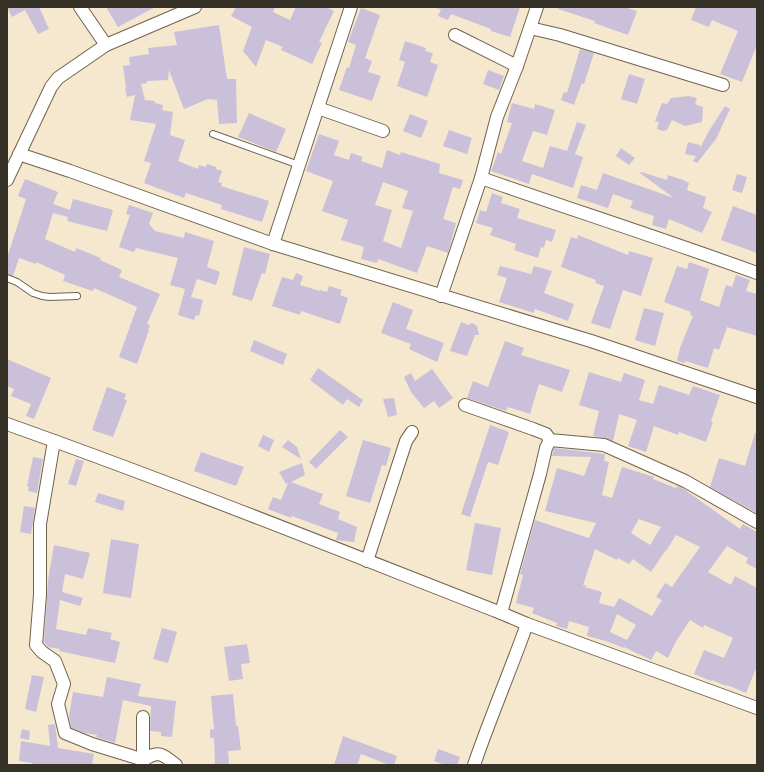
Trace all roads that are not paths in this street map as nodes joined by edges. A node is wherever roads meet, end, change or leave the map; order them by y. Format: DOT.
graph roads {
  1 [pos="80,7"];
  2 [pos="195,7"];
  3 [pos="351,7"];
  4 [pos="537,7"];
  5 [pos="530,28"];
  6 [pos="455,35"];
  7 [pos="106,45"];
  8 [pos="517,66"];
  9 [pos="723,85"];
  10 [pos="318,108"];
  11 [pos="383,131"];
  12 [pos="213,134"];
  13 [pos="19,154"];
  14 [pos="299,165"];
  15 [pos="481,178"];
  16 [pos="7,180"];
  17 [pos="272,244"];
  18 [pos="757,274"];
  19 [pos="7,278"];
  20 [pos="77,296"];
  21 [pos="441,296"];
  22 [pos="757,397"];
  23 [pos="465,405"];
  24 [pos="7,424"];
  25 [pos="412,432"];
  26 [pos="550,440"];
  27 [pos="54,441"];
  28 [pos="756,520"];
  29 [pos="367,561"];
  30 [pos="501,613"];
  31 [pos="527,624"];
  32 [pos="757,708"];
  33 [pos="143,717"];
  34 [pos="143,762"];
  35 [pos="176,765"];
  36 [pos="474,765"];
  1 -- 7 [label="street"];
  2 -- 7 [label="street"];
  3 -- 10 [label="street"];
  4 -- 5 [label="street"];
  5 -- 8 [label="street"];
  5 -- 9 [label="street"];
  6 -- 8 [label="street"];
  7 -- 13 [label="street"];
  8 -- 15 [label="street"];
  10 -- 11 [label="street"];
  10 -- 14 [label="street"];
  12 -- 14 [label="lane"];
  13 -- 16 [label="street"];
  13 -- 17 [label="street"];
  14 -- 17 [label="street"];
  15 -- 18 [label="street"];
  15 -- 21 [label="street"];
  17 -- 21 [label="street"];
  19 -- 20 [label="lane"];
  21 -- 22 [label="street"];
  23 -- 26 [label="street"];
  24 -- 27 [label="street"];
  25 -- 29 [label="street"];
  26 -- 28 [label="street"];
  26 -- 30 [label="street"];
  27 -- 29 [label="street"];
  27 -- 34 [label="street"];
  29 -- 30 [label="street"];
  30 -- 31 [label="street"];
  31 -- 32 [label="street"];
  31 -- 36 [label="street"];
  33 -- 34 [label="street"];
  34 -- 35 [label="street"];
}
